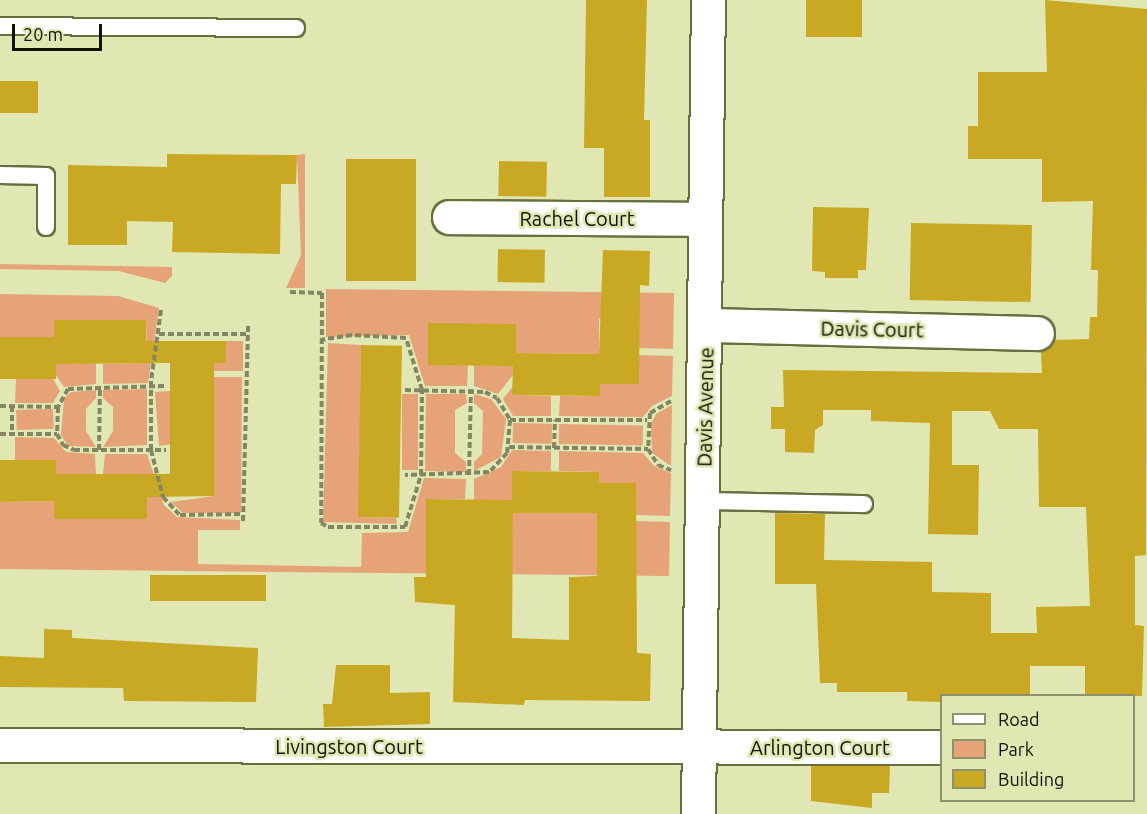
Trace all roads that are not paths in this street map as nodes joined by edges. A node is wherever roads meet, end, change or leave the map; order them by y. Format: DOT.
graph roads {
  1 [pos="708,0"];
  2 [pos="0,26"];
  3 [pos="296,28"];
  4 [pos="0,174"];
  5 [pos="449,217"];
  6 [pos="704,219"];
  7 [pos="46,227"];
  8 [pos="706,325"];
  9 [pos="1037,333"];
  10 [pos="703,501"];
  11 [pos="864,504"];
  12 [pos="0,745"];
  13 [pos="699,746"];
  14 [pos="940,747"];
  15 [pos="698,814"];
  1 -- 6 [label="street, Davis Avenue"];
  2 -- 3 [label="lane"];
  4 -- 7 [label="lane"];
  5 -- 6 [label="street, Rachel Court"];
  6 -- 8 [label="street, Davis Avenue"];
  8 -- 9 [label="street, Davis Court"];
  8 -- 10 [label="street, Davis Avenue"];
  10 -- 11 [label="lane"];
  10 -- 13 [label="street, Davis Avenue"];
  12 -- 13 [label="street, Livingston Court"];
  13 -- 14 [label="street, Arlington Court"];
  13 -- 15 [label="street, Davis Avenue"];
}
